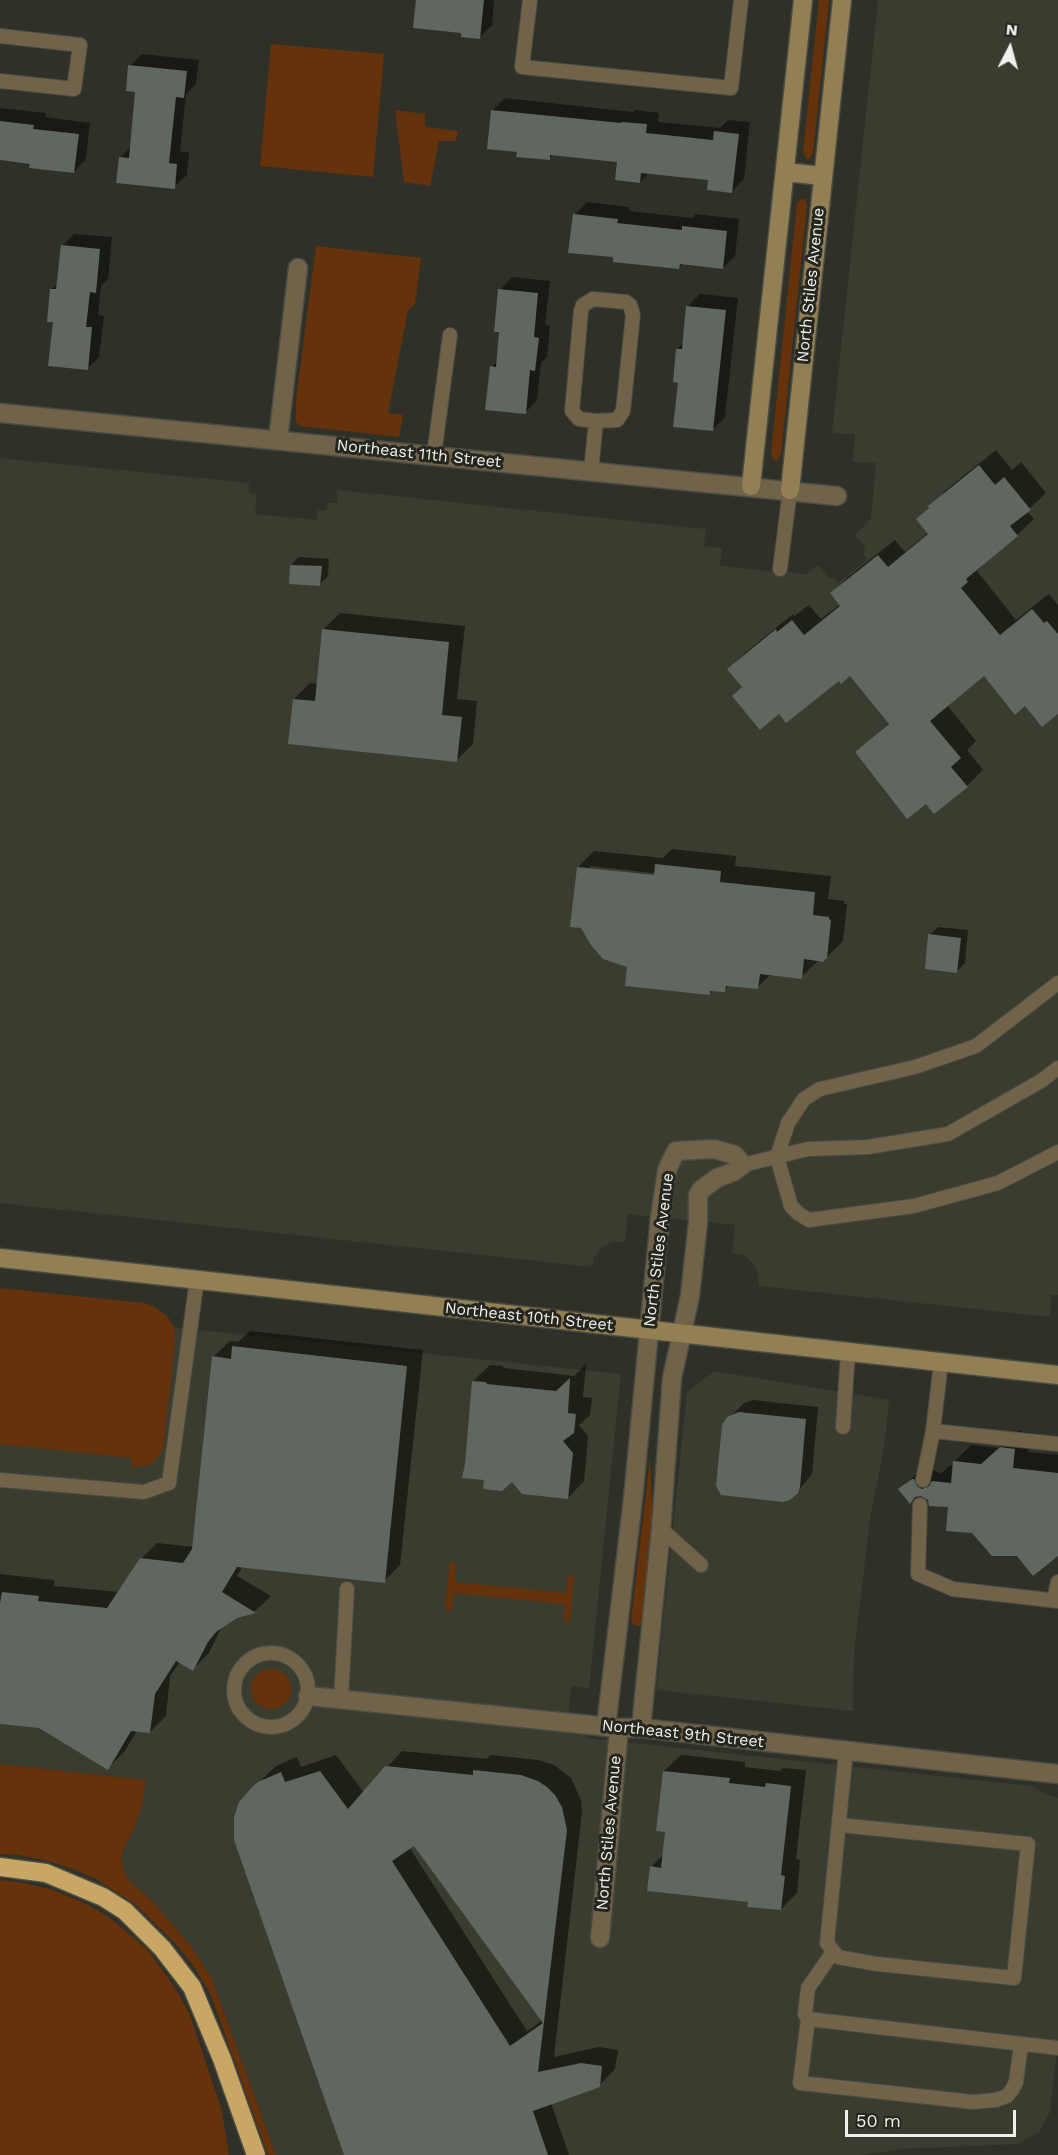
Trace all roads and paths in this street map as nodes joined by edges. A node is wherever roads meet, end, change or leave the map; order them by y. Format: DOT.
graph roads {
  1 [pos="530,0"];
  2 [pos="741,0"];
  3 [pos="802,0"];
  4 [pos="842,0"];
  5 [pos="0,36"];
  6 [pos="0,81"];
  7 [pos="784,172"];
  8 [pos="822,176"];
  9 [pos="298,268"];
  10 [pos="450,334"];
  11 [pos="0,413"];
  12 [pos="596,421"];
  13 [pos="278,440"];
  14 [pos="434,455"];
  15 [pos="591,471"];
  16 [pos="751,486"];
  17 [pos="790,490"];
  18 [pos="837,496"];
  19 [pos="780,569"];
  20 [pos="1058,983"];
  21 [pos="1058,1068"];
  22 [pos="1058,1152"];
  23 [pos="777,1157"];
  24 [pos="743,1165"];
  25 [pos="0,1258"];
  26 [pos="197,1279"];
  27 [pos="650,1330"];
  28 [pos="682,1334"];
  29 [pos="848,1351"];
  30 [pos="941,1362"];
  31 [pos="1058,1375"];
  32 [pos="843,1427"];
  33 [pos="933,1431"];
  34 [pos="1058,1444"];
  35 [pos="0,1480"];
  36 [pos="923,1480"];
  37 [pos="920,1505"];
  38 [pos="661,1529"];
  39 [pos="701,1565"];
  40 [pos="1058,1582"];
  41 [pos="347,1589"];
  42 [pos="1056,1600"];
  43 [pos="308,1696"];
  44 [pos="341,1700"];
  45 [pos="613,1727"];
  46 [pos="641,1728"];
  47 [pos="846,1751"];
  48 [pos="1058,1774"];
  49 [pos="839,1825"];
  50 [pos="0,1867"];
  51 [pos="600,1938"];
  52 [pos="833,1952"];
  53 [pos="808,2019"];
  54 [pos="1021,2044"];
  55 [pos="1058,2048"];
  56 [pos="249,2135"];
  57 [pos="246,2155"];
  58 [pos="256,2155"];
  1 -- 2 [label="lane"];
  3 -- 7 [label="main road"];
  4 -- 8 [label="main road, North Stiles Avenue"];
  5 -- 6 [label="lane"];
  7 -- 8 [label="main road"];
  7 -- 16 [label="main road"];
  8 -- 17 [label="main road, North Stiles Avenue"];
  9 -- 13 [label="street"];
  10 -- 14 [label="lane"];
  11 -- 13 [label="street, Northeast 11th Street"];
  12 -- 12 [label="lane"];
  12 -- 15 [label="lane"];
  13 -- 14 [label="street, Northeast 11th Street"];
  14 -- 15 [label="street, Northeast 11th Street"];
  15 -- 16 [label="street, Northeast 11th Street"];
  16 -- 17 [label="street, Northeast 11th Street"];
  17 -- 18 [label="street, Northeast 11th Street"];
  17 -- 19 [label="lane, North Stiles Avenue"];
  20 -- 23 [label="lane"];
  21 -- 23 [label="lane"];
  22 -- 23 [label="lane"];
  23 -- 24 [label="lane"];
  24 -- 27 [label="street, North Stiles Avenue"];
  24 -- 28 [label="street, North Stiles Avenue"];
  25 -- 26 [label="main road, Northeast 10th Street"];
  26 -- 27 [label="main road, Northeast 10th Street"];
  26 -- 35 [label="lane"];
  27 -- 28 [label="main road, Northeast 10th Street"];
  27 -- 45 [label="street, North Stiles Avenue"];
  28 -- 29 [label="main road, Northeast 10th Street"];
  28 -- 38 [label="street, North Stiles Avenue"];
  29 -- 30 [label="main road, Northeast 10th Street"];
  29 -- 32 [label="lane"];
  30 -- 31 [label="main road, Northeast 10th Street"];
  30 -- 33 [label="lane"];
  33 -- 34 [label="lane"];
  33 -- 36 [label="lane"];
  37 -- 42 [label="lane"];
  38 -- 39 [label="lane"];
  38 -- 46 [label="street, North Stiles Avenue"];
  40 -- 42 [label="lane"];
  41 -- 44 [label="lane"];
  43 -- 43 [label="lane"];
  43 -- 44 [label="street, Northeast 9th Street"];
  44 -- 45 [label="street, Northeast 9th Street"];
  45 -- 46 [label="street, Northeast 9th Street"];
  45 -- 51 [label="street, North Stiles Avenue"];
  46 -- 47 [label="street, Northeast 9th Street"];
  47 -- 48 [label="street, Northeast 9th Street"];
  47 -- 49 [label="lane"];
  49 -- 52 [label="lane"];
  49 -- 52 [label="lane"];
  50 -- 56 [label="highway"];
  52 -- 53 [label="lane"];
  53 -- 54 [label="lane"];
  53 -- 54 [label="lane"];
  54 -- 55 [label="lane"];
  56 -- 57 [label="highway"];
  56 -- 58 [label="highway"];
}
